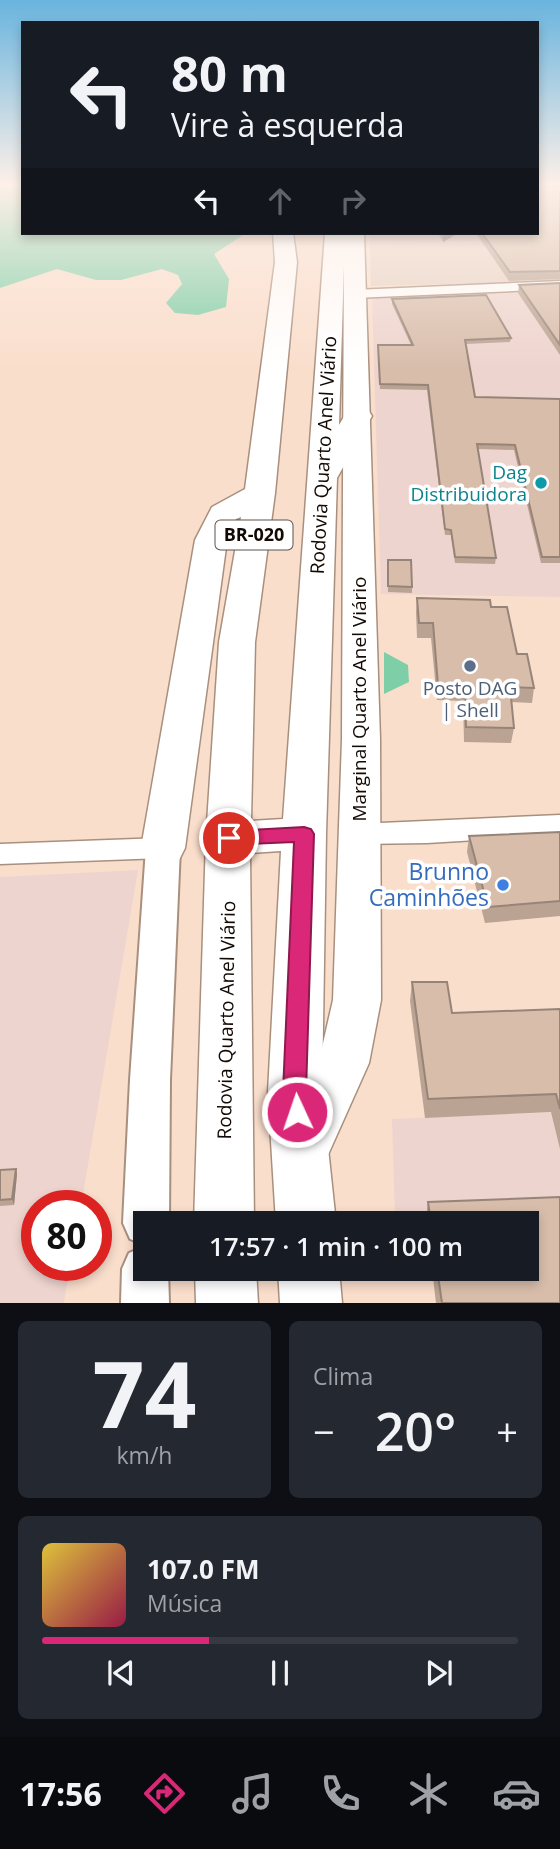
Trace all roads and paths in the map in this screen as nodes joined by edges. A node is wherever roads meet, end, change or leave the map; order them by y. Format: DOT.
graph roads {
  1 [pos="285,247"];
  2 [pos="334,247"];
  3 [pos="354,247"];
  4 [pos="560,285"];
  5 [pos="354,294"];
  6 [pos="358,416"];
  7 [pos="322,482"];
  8 [pos="260,493"];
  9 [pos="560,825"];
  10 [pos="304,834"];
  11 [pos="358,834"];
  12 [pos="229,838"];
  13 [pos="163,848"];
  14 [pos="0,855"];
  15 [pos="301,1154"];
  16 [pos="146,1211"];
  17 [pos="225,1211"];
  18 [pos="305,1211"];
  19 [pos="145,1281"];
  20 [pos="226,1281"];
  21 [pos="310,1281"];
  22 [pos="145,1303"];
  23 [pos="227,1303"];
  24 [pos="311,1303"];
  1 -- 8 [label="highway, Rodovia Quarto Anel Viário / BR-020"];
  2 -- 7 [label="highway, Rodovia Quarto Anel Viário / BR-020"];
  3 -- 5 [label="main road, Marginal Quarto Anel Viário / BR-020"];
  4 -- 5 [label="street"];
  5 -- 6 [label="main road, Marginal Quarto Anel Viário / BR-020"];
  6 -- 7 [label="highway"];
  6 -- 11 [label="main road, Marginal Quarto Anel Viário / BR-020"];
  7 -- 10 [label="highway, Rodovia Quarto Anel Viário / BR-020"];
  8 -- 12 [label="highway, Rodovia Quarto Anel Viário / BR-020"];
  8 -- 13 [label="highway"];
  9 -- 11 [label="street"];
  10 -- 12 [label="highway"];
  10 -- 15 [label="highway, Rodovia Quarto Anel Viário / BR-020"];
  11 -- 15 [label="main road, Marginal Quarto Anel Viário / BR-020"];
  12 -- 17 [label="highway, Rodovia Quarto Anel Viário / BR-020"];
  13 -- 14 [label="street"];
  13 -- 16 [label="street"];
  15 -- 18 [label="highway, Rodovia Quarto Anel Viário / BR-020"];
  19 -- 22 [label="street"];
  20 -- 23 [label="highway"];
  21 -- 24 [label="highway"];
}
